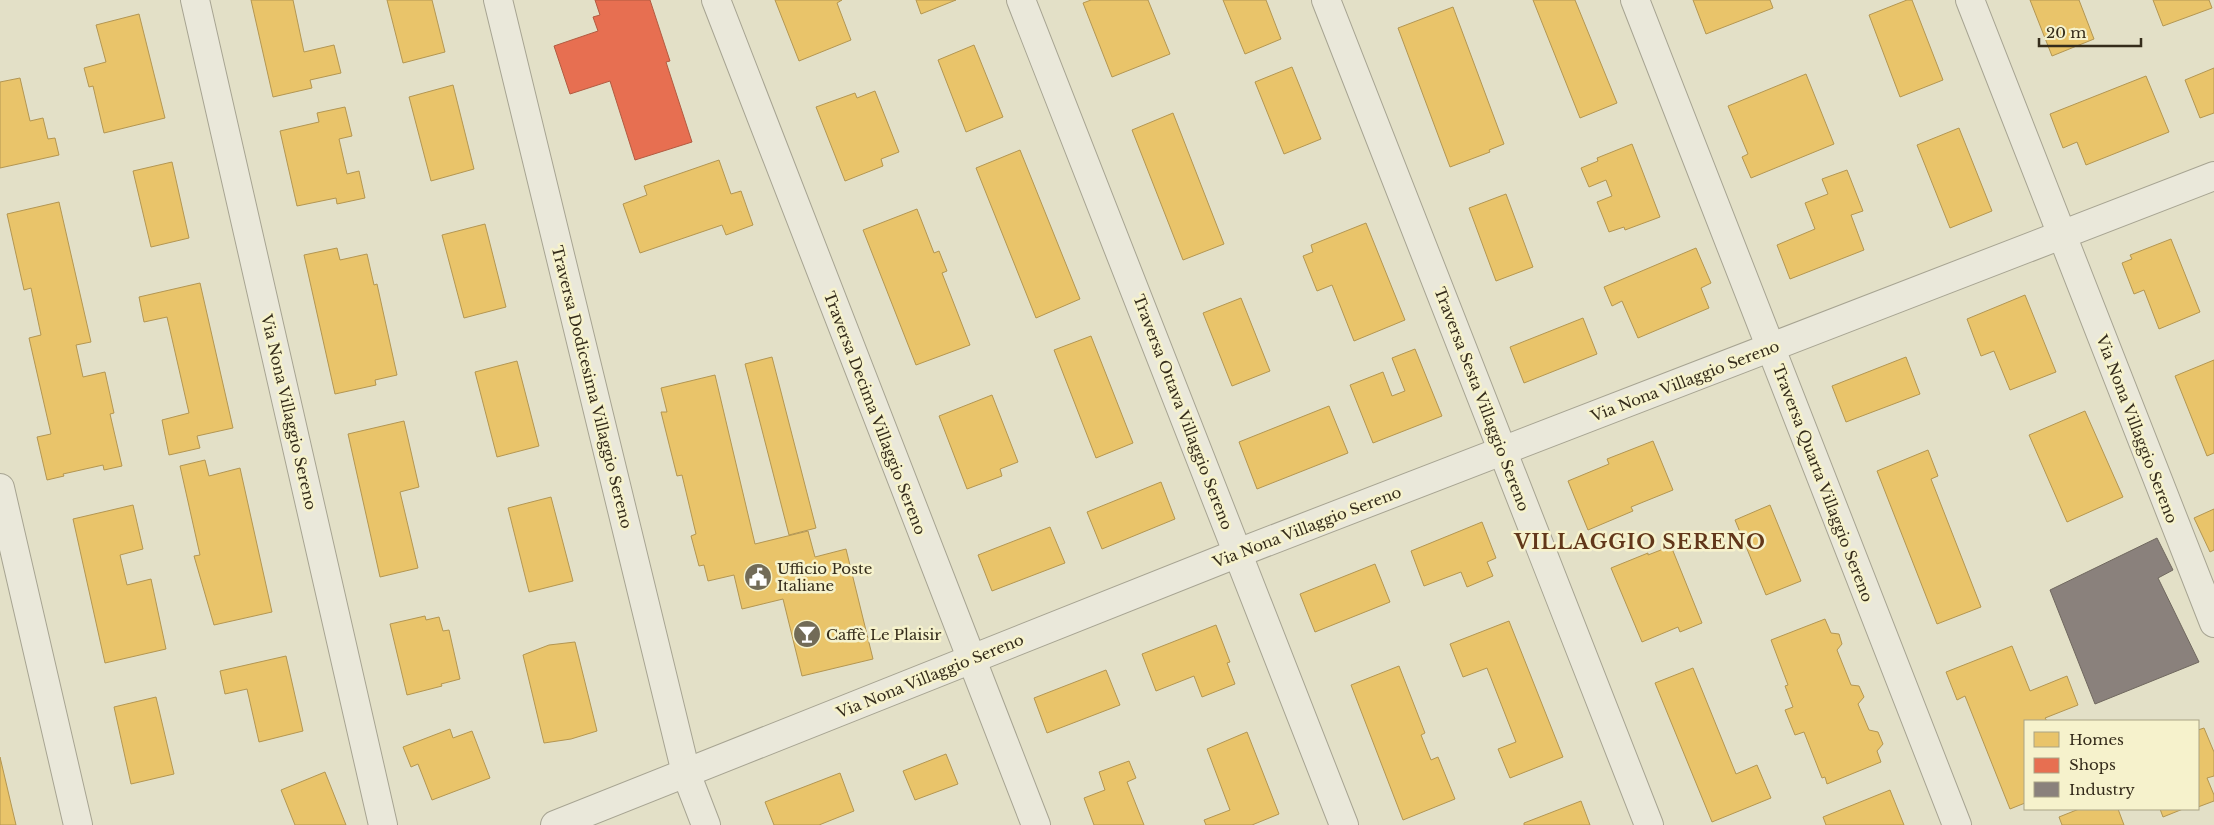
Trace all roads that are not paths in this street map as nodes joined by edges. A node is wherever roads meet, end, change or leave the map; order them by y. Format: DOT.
graph roads {
  1 [pos="194,0"];
  2 [pos="498,0"];
  3 [pos="716,0"];
  4 [pos="1021,0"];
  5 [pos="1326,0"];
  6 [pos="1635,0"];
  7 [pos="1970,0"];
  8 [pos="2214,176"];
  9 [pos="2061,234"];
  10 [pos="1770,348"];
  11 [pos="1502,452"];
  12 [pos="0,488"];
  13 [pos="1238,554"];
  14 [pos="2214,623"];
  15 [pos="971,660"];
  16 [pos="686,773"];
  17 [pos="78,825"];
  18 [pos="383,825"];
  19 [pos="555,825"];
  20 [pos="706,825"];
  21 [pos="1036,825"];
  22 [pos="1344,825"];
  23 [pos="1649,825"];
  24 [pos="1957,825"];
  1 -- 18 [label="street, Via Nona Villaggio Sereno"];
  2 -- 16 [label="street, Traversa Dodicesima Villaggio Sereno"];
  3 -- 15 [label="street, Traversa Decima Villaggio Sereno"];
  4 -- 13 [label="street, Traversa Ottava Villaggio Sereno"];
  5 -- 11 [label="street, Traversa Sesta Villaggio Sereno"];
  6 -- 10 [label="street, Traversa Quarta Villaggio Sereno"];
  7 -- 9 [label="street, Via Nona Villaggio Sereno"];
  8 -- 9 [label="street, Via Nona Villaggio Sereno"];
  9 -- 10 [label="street, Via Nona Villaggio Sereno"];
  9 -- 14 [label="street, Via Nona Villaggio Sereno"];
  10 -- 11 [label="street, Via Nona Villaggio Sereno"];
  10 -- 24 [label="street, Traversa Quarta Villaggio Sereno"];
  11 -- 13 [label="street, Via Nona Villaggio Sereno"];
  11 -- 23 [label="street, Traversa Sesta Villaggio Sereno"];
  12 -- 17 [label="street"];
  13 -- 15 [label="street, Via Nona Villaggio Sereno"];
  13 -- 22 [label="street, Traversa Ottava Villaggio Sereno"];
  15 -- 16 [label="street, Via Nona Villaggio Sereno"];
  15 -- 21 [label="street, Traversa Decima Villaggio Sereno"];
  16 -- 19 [label="street, Via Nona Villaggio Sereno"];
  16 -- 20 [label="street, Traversa Dodicesima Villaggio Sereno"];
}
